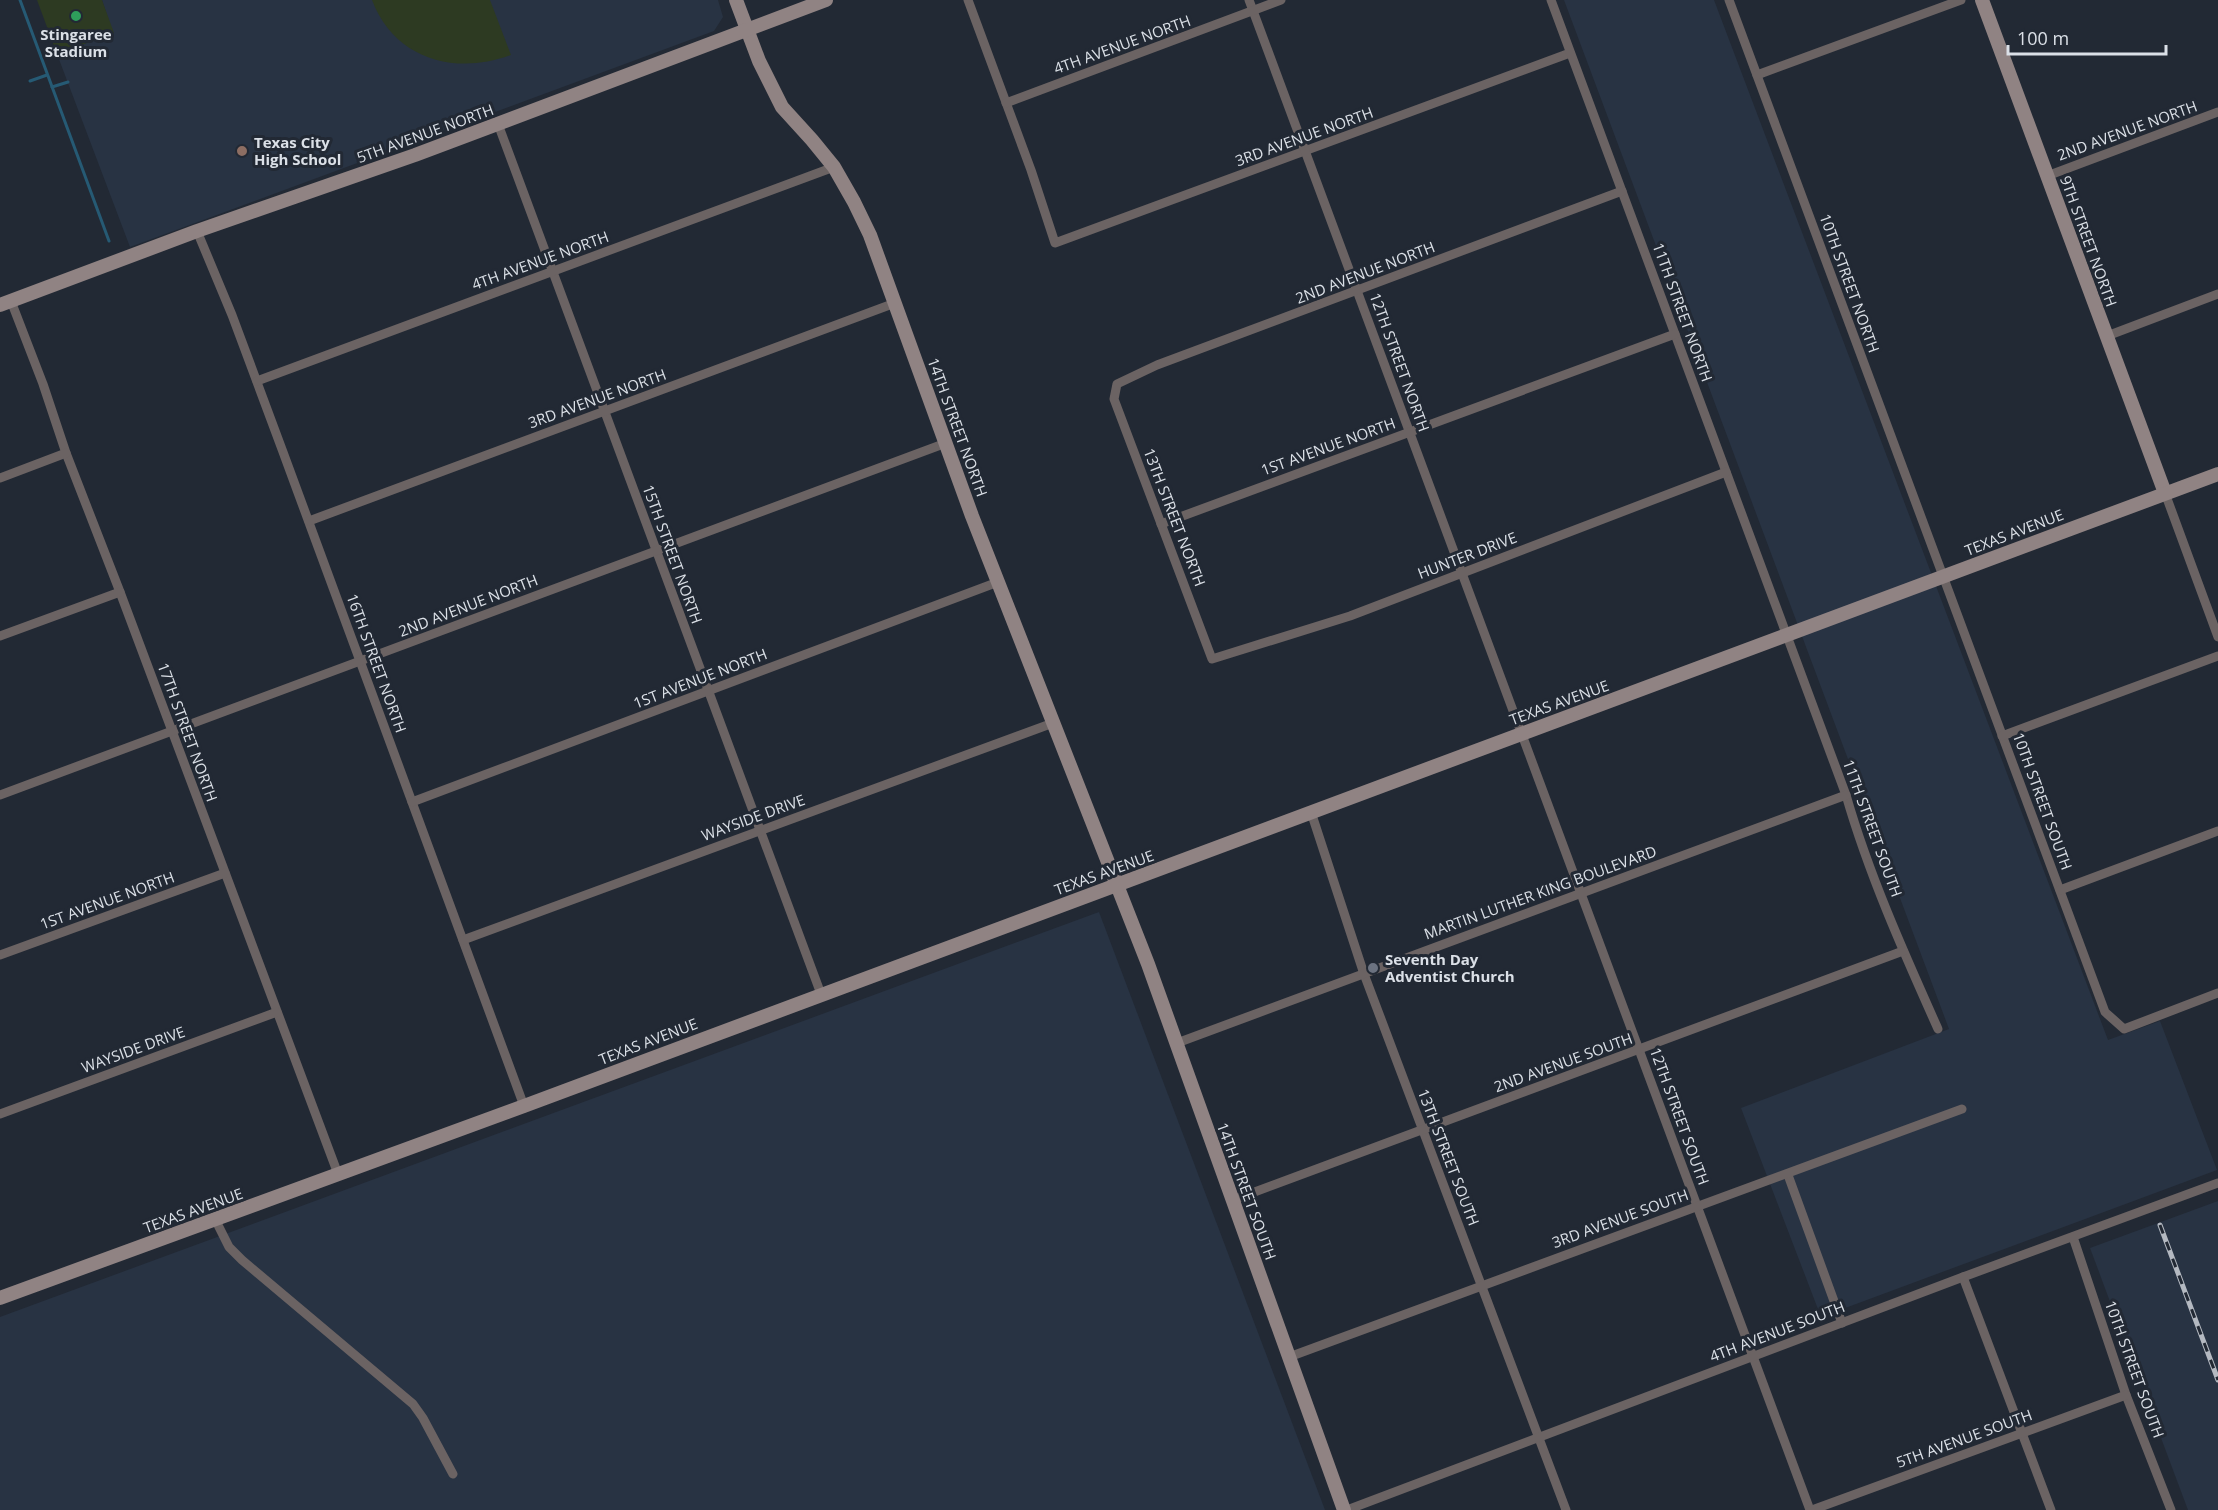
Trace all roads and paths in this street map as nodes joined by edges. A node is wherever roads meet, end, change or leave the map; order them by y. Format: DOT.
graph roads {
  1 [pos="736,0"];
  2 [pos="826,0"];
  3 [pos="968,0"];
  4 [pos="1249,0"];
  5 [pos="1281,0"];
  6 [pos="1551,0"];
  7 [pos="1729,0"];
  8 [pos="1961,0"];
  9 [pos="1982,0"];
  10 [pos="1253,11"];
  11 [pos="747,29"];
  12 [pos="1570,54"];
  13 [pos="1757,75"];
  14 [pos="1006,103"];
  15 [pos="2218,112"];
  16 [pos="498,124"];
  17 [pos="1305,151"];
  18 [pos="834,167"];
  19 [pos="2047,176"];
  20 [pos="1622,191"];
  21 [pos="197,231"];
  22 [pos="552,271"];
  23 [pos="1357,291"];
  24 [pos="2218,294"];
  25 [pos="5,303"];
  26 [pos="895,303"];
  27 [pos="1675,334"];
  28 [pos="2107,336"];
  29 [pos="257,381"];
  30 [pos="1119,383"];
  31 [pos="604,411"];
  32 [pos="1410,432"];
  33 [pos="946,443"];
  34 [pos="66,453"];
  35 [pos="1726,472"];
  36 [pos="2218,474"];
  37 [pos="0,478"];
  38 [pos="2165,493"];
  39 [pos="309,521"];
  40 [pos="1161,524"];
  41 [pos="656,550"];
  42 [pos="1462,573"];
  43 [pos="1943,576"];
  44 [pos="998,582"];
  45 [pos="120,592"];
  46 [pos="1786,635"];
  47 [pos="0,636"];
  48 [pos="2218,637"];
  49 [pos="2218,656"];
  50 [pos="1215,658"];
  51 [pos="360,662"];
  52 [pos="708,690"];
  53 [pos="1053,723"];
  54 [pos="172,732"];
  55 [pos="1522,734"];
  56 [pos="2002,736"];
  57 [pos="0,795"];
  58 [pos="1846,795"];
  59 [pos="412,802"];
  60 [pos="1311,812"];
  61 [pos="760,830"];
  62 [pos="2218,831"];
  63 [pos="225,873"];
  64 [pos="1116,884"];
  65 [pos="2060,890"];
  66 [pos="1581,893"];
  67 [pos="463,940"];
  68 [pos="1903,951"];
  69 [pos="0,955"];
  70 [pos="1364,974"];
  71 [pos="2218,993"];
  72 [pos="821,994"];
  73 [pos="277,1012"];
  74 [pos="1938,1029"];
  75 [pos="1177,1043"];
  76 [pos="1639,1049"];
  77 [pos="524,1106"];
  78 [pos="1962,1109"];
  79 [pos="0,1114"];
  80 [pos="1423,1130"];
  81 [pos="338,1174"];
  82 [pos="1788,1175"];
  83 [pos="2218,1184"];
  84 [pos="1233,1200"];
  85 [pos="1698,1206"];
  86 [pos="215,1219"];
  87 [pos="2073,1237"];
  88 [pos="1964,1277"];
  89 [pos="1482,1286"];
  90 [pos="0,1298"];
  91 [pos="1842,1323"];
  92 [pos="1753,1356"];
  93 [pos="1289,1357"];
  94 [pos="2126,1395"];
  95 [pos="2022,1433"];
  96 [pos="1539,1438"];
  97 [pos="453,1474"];
  98 [pos="1345,1510"];
  99 [pos="1566,1510"];
  100 [pos="1811,1510"];
  101 [pos="2051,1510"];
  102 [pos="2171,1510"];
  1 -- 11 [label="street, 14TH STREET NORTH"];
  2 -- 11 [label="street, 5TH AVENUE NORTH"];
  3 -- 14 [label="street"];
  4 -- 10 [label="street, 12TH STREET NORTH"];
  5 -- 10 [label="street, 4TH AVENUE NORTH"];
  6 -- 12 [label="street, 11TH STREET NORTH"];
  7 -- 13 [label="street, 10TH STREET NORTH"];
  8 -- 13 [label="street"];
  9 -- 19 [label="street, 9TH STREET NORTH"];
  10 -- 14 [label="street, 4TH AVENUE NORTH"];
  10 -- 17 [label="street, 12TH STREET NORTH"];
  11 -- 16 [label="street, 5TH AVENUE NORTH"];
  11 -- 18 [label="street, 14TH STREET NORTH"];
  12 -- 17 [label="street, 3RD AVENUE NORTH"];
  12 -- 20 [label="street, 11TH STREET NORTH"];
  13 -- 43 [label="street, 10TH STREET NORTH"];
  14 -- 17 [label="street, 3RD AVENUE NORTH"];
  15 -- 19 [label="street, 2ND AVENUE NORTH"];
  16 -- 21 [label="street, 5TH AVENUE NORTH"];
  16 -- 22 [label="street, 15TH STREET NORTH"];
  17 -- 23 [label="street, 12TH STREET NORTH"];
  18 -- 22 [label="street, 4TH AVENUE NORTH"];
  18 -- 26 [label="street, 14TH STREET NORTH"];
  19 -- 28 [label="street, 9TH STREET NORTH"];
  20 -- 23 [label="street, 2ND AVENUE NORTH"];
  20 -- 27 [label="street, 11TH STREET NORTH"];
  21 -- 25 [label="street, 5TH AVENUE NORTH"];
  21 -- 29 [label="street, 16TH STREET NORTH"];
  22 -- 29 [label="street, 4TH AVENUE NORTH"];
  22 -- 31 [label="street, 15TH STREET NORTH"];
  23 -- 30 [label="street, 2ND AVENUE NORTH"];
  23 -- 32 [label="street, 12TH STREET NORTH"];
  24 -- 28 [label="street"];
  25 -- 34 [label="street, 17TH STREET NORTH"];
  26 -- 31 [label="street, 3RD AVENUE NORTH"];
  26 -- 33 [label="street, 14TH STREET NORTH"];
  27 -- 32 [label="street, 1ST AVENUE NORTH"];
  27 -- 35 [label="street, 11TH STREET NORTH"];
  28 -- 38 [label="street, 9TH STREET NORTH"];
  29 -- 39 [label="street, 16TH STREET NORTH"];
  30 -- 40 [label="street, 13TH STREET NORTH"];
  31 -- 39 [label="street, 3RD AVENUE NORTH"];
  31 -- 41 [label="street, 15TH STREET NORTH"];
  32 -- 40 [label="street, 1ST AVENUE NORTH"];
  32 -- 42 [label="street, 12TH STREET NORTH"];
  33 -- 41 [label="street, 2ND AVENUE NORTH"];
  33 -- 44 [label="street, 14TH STREET NORTH"];
  34 -- 37 [label="street"];
  34 -- 45 [label="street, 17TH STREET NORTH"];
  35 -- 42 [label="street, HUNTER DRIVE"];
  35 -- 46 [label="street, 11TH STREET NORTH"];
  36 -- 38 [label="street, TEXAS AVENUE"];
  38 -- 43 [label="street, TEXAS AVENUE"];
  38 -- 48 [label="street"];
  39 -- 51 [label="street, 16TH STREET NORTH"];
  40 -- 50 [label="street, 13TH STREET NORTH"];
  41 -- 51 [label="street, 2ND AVENUE NORTH"];
  41 -- 52 [label="street, 15TH STREET NORTH"];
  42 -- 50 [label="street, HUNTER DRIVE"];
  42 -- 55 [label="street, 12TH STREET NORTH"];
  43 -- 46 [label="street, TEXAS AVENUE"];
  43 -- 56 [label="street, 10TH STREET SOUTH"];
  44 -- 52 [label="street, 1ST AVENUE NORTH"];
  44 -- 53 [label="street, 14TH STREET NORTH"];
  45 -- 47 [label="street"];
  45 -- 54 [label="street, 17TH STREET NORTH"];
  46 -- 55 [label="street, TEXAS AVENUE"];
  46 -- 58 [label="street, 11TH STREET SOUTH"];
  49 -- 56 [label="street"];
  51 -- 54 [label="street, 2ND AVENUE NORTH"];
  51 -- 59 [label="street, 16TH STREET NORTH"];
  52 -- 59 [label="street, 1ST AVENUE NORTH"];
  52 -- 61 [label="street, 15TH STREET NORTH"];
  53 -- 61 [label="street, WAYSIDE DRIVE"];
  53 -- 64 [label="street, 14TH STREET NORTH"];
  54 -- 57 [label="street, 2ND AVENUE NORTH"];
  54 -- 63 [label="street, 17TH STREET NORTH"];
  55 -- 60 [label="street, TEXAS AVENUE"];
  55 -- 66 [label="street, 12TH STREET SOUTH"];
  56 -- 65 [label="street, 10TH STREET SOUTH"];
  58 -- 66 [label="street, MARTIN LUTHER KING BOULEVARD"];
  58 -- 68 [label="street, 11TH STREET SOUTH"];
  59 -- 67 [label="street, 16TH STREET NORTH"];
  60 -- 64 [label="street, TEXAS AVENUE"];
  60 -- 70 [label="street, 13TH STREET SOUTH"];
  61 -- 67 [label="street, WAYSIDE DRIVE"];
  61 -- 72 [label="street, 15TH STREET NORTH"];
  62 -- 65 [label="street"];
  63 -- 69 [label="street, 1ST AVENUE NORTH"];
  63 -- 73 [label="street, 17TH STREET NORTH"];
  64 -- 72 [label="street, TEXAS AVENUE"];
  64 -- 75 [label="street, 14TH STREET SOUTH"];
  65 -- 71 [label="street, 10TH STREET SOUTH"];
  66 -- 70 [label="street, MARTIN LUTHER KING BOULEVARD"];
  66 -- 76 [label="street, 12TH STREET SOUTH"];
  67 -- 77 [label="street, 16TH STREET NORTH"];
  68 -- 74 [label="street, 11TH STREET SOUTH"];
  68 -- 76 [label="street, 2ND AVENUE SOUTH"];
  70 -- 75 [label="street, MARTIN LUTHER KING BOULEVARD"];
  70 -- 80 [label="street, 13TH STREET SOUTH"];
  72 -- 77 [label="street, TEXAS AVENUE"];
  73 -- 79 [label="street, WAYSIDE DRIVE"];
  73 -- 81 [label="street, 17TH STREET NORTH"];
  75 -- 84 [label="street, 14TH STREET SOUTH"];
  76 -- 80 [label="street, 2ND AVENUE SOUTH"];
  76 -- 85 [label="street, 12TH STREET SOUTH"];
  77 -- 81 [label="street, TEXAS AVENUE"];
  78 -- 82 [label="street, 3RD AVENUE SOUTH"];
  80 -- 84 [label="street, 2ND AVENUE SOUTH"];
  80 -- 89 [label="street, 13TH STREET SOUTH"];
  81 -- 86 [label="street, TEXAS AVENUE"];
  82 -- 85 [label="street, 3RD AVENUE SOUTH"];
  82 -- 91 [label="street"];
  83 -- 87 [label="street, 4TH AVENUE SOUTH"];
  84 -- 93 [label="street, 14TH STREET SOUTH"];
  85 -- 89 [label="street, 3RD AVENUE SOUTH"];
  85 -- 92 [label="street, 12TH STREET SOUTH"];
  86 -- 90 [label="street, TEXAS AVENUE"];
  86 -- 97 [label="street"];
  87 -- 88 [label="street, 4TH AVENUE SOUTH"];
  87 -- 94 [label="street, 10TH STREET SOUTH"];
  88 -- 91 [label="street, 4TH AVENUE SOUTH"];
  88 -- 95 [label="street"];
  89 -- 93 [label="street, 3RD AVENUE SOUTH"];
  89 -- 96 [label="street, 13TH STREET SOUTH"];
  91 -- 92 [label="street, 4TH AVENUE SOUTH"];
  92 -- 96 [label="street, 4TH AVENUE SOUTH"];
  92 -- 100 [label="street, 12TH STREET SOUTH"];
  93 -- 98 [label="street, 14TH STREET SOUTH"];
  94 -- 95 [label="street, 5TH AVENUE SOUTH"];
  94 -- 102 [label="street, 10TH STREET SOUTH"];
  95 -- 100 [label="street, 5TH AVENUE SOUTH"];
  95 -- 101 [label="street"];
  96 -- 98 [label="street, 4TH AVENUE SOUTH"];
  96 -- 99 [label="street, 13TH STREET SOUTH"];
}
